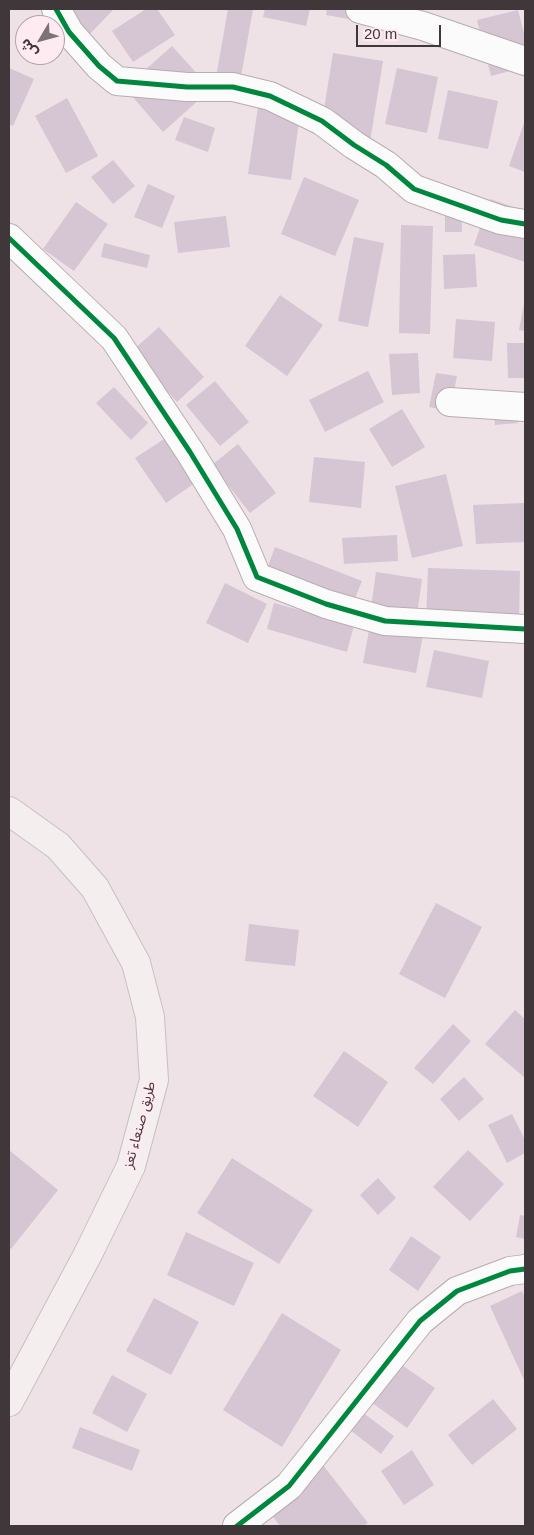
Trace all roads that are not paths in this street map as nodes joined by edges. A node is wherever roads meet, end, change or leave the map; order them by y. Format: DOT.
graph roads {
  1 [pos="56,9"];
  2 [pos="360,9"];
  3 [pos="525,61"];
  4 [pos="525,224"];
  5 [pos="9,238"];
  6 [pos="450,402"];
  7 [pos="525,407"];
  8 [pos="525,629"];
  9 [pos="9,811"];
  10 [pos="525,1269"];
  11 [pos="9,1402"];
  12 [pos="237,1526"];
  1 -- 4 [label="street"];
  2 -- 3 [label="street"];
  5 -- 8 [label="street"];
  6 -- 7 [label="street"];
  9 -- 11 [label="highway, طريق صنعاء تعز"];
  10 -- 12 [label="street"];
}
